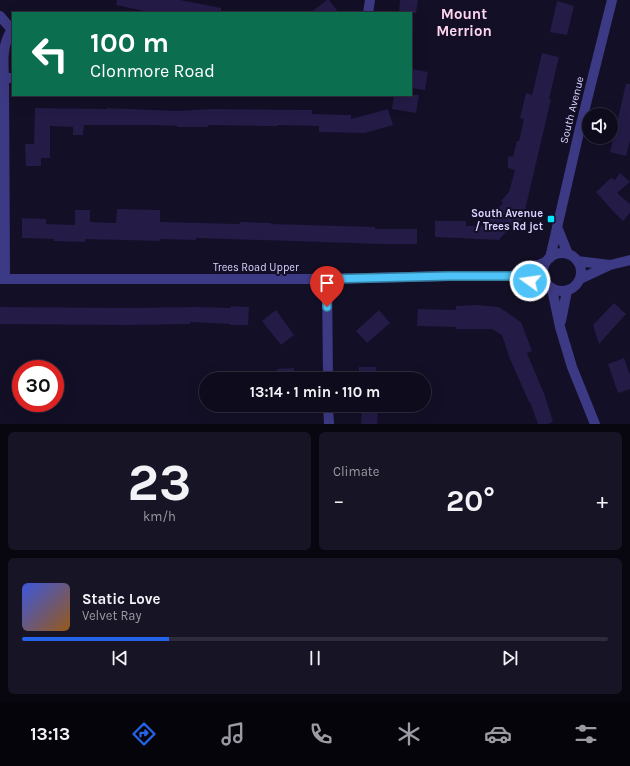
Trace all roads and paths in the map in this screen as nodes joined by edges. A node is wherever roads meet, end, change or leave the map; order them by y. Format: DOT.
graph roads {
  1 [pos="370,0"];
  2 [pos="612,0"];
  3 [pos="368,12"];
  4 [pos="0,16"];
  5 [pos="12,29"];
  6 [pos="9,78"];
  7 [pos="557,227"];
  8 [pos="3,253"];
  9 [pos="568,254"];
  10 [pos="548,260"];
  11 [pos="630,260"];
  12 [pos="577,261"];
  13 [pos="610,265"];
  14 [pos="511,276"];
  15 [pos="3,279"];
  16 [pos="327,279"];
  17 [pos="580,279"];
  18 [pos="550,286"];
  19 [pos="567,290"];
  20 [pos="560,327"];
  21 [pos="328,372"];
  22 [pos="328,412"];
  23 [pos="329,424"];
  24 [pos="595,424"];
  1 -- 3 [label="street"];
  2 -- 7 [label="street, South Avenue"];
  4 -- 5 [label="street"];
  5 -- 6 [label="street"];
  6 -- 8 [label="street"];
  7 -- 9 [label="street"];
  7 -- 10 [label="street, South Avenue"];
  8 -- 15 [label="street"];
  9 -- 10 [label="street"];
  9 -- 12 [label="street"];
  10 -- 14 [label="street"];
  10 -- 18 [label="street"];
  11 -- 13 [label="street"];
  12 -- 13 [label="street"];
  12 -- 17 [label="street"];
  13 -- 17 [label="street"];
  14 -- 16 [label="street, Trees Road Upper"];
  14 -- 18 [label="street"];
  15 -- 16 [label="street, Trees Road Upper"];
  16 -- 21 [label="street"];
  17 -- 19 [label="street"];
  18 -- 19 [label="street"];
  18 -- 20 [label="street"];
  19 -- 20 [label="street"];
  20 -- 24 [label="street"];
  22 -- 23 [label="street"];
}
